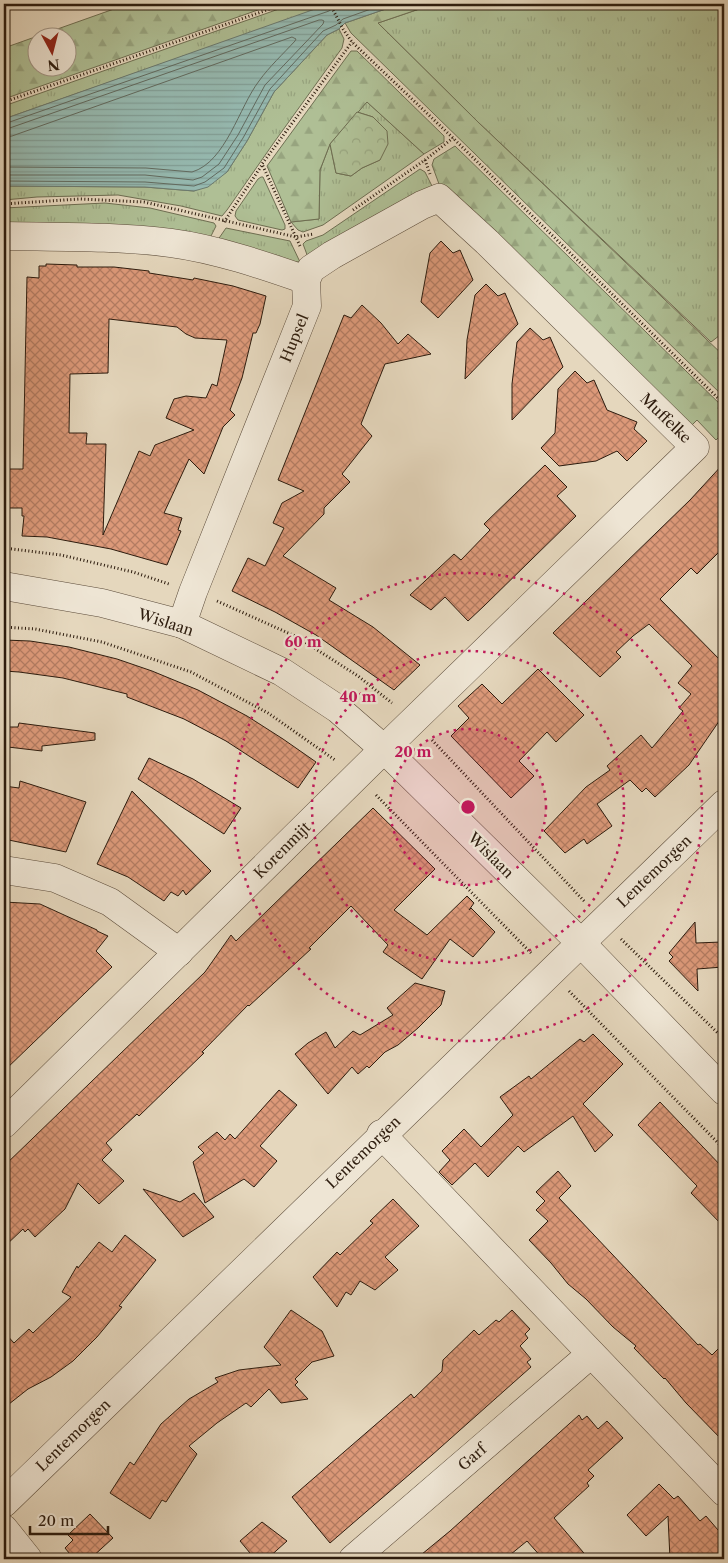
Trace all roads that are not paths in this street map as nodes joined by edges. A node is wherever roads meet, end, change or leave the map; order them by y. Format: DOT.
graph roads {
  1 [pos="4,236"];
  2 [pos="309,274"];
  3 [pos="4,586"];
  4 [pos="182,624"];
  5 [pos="384,749"];
  6 [pos="724,804"];
  7 [pos="4,870"];
  8 [pos="581,943"];
  9 [pos="179,952"];
  10 [pos="724,1091"];
  11 [pos="4,1124"];
  12 [pos="381,1134"];
  13 [pos="591,1354"];
  14 [pos="724,1492"];
  15 [pos="4,1503"];
  16 [pos="4,1529"];
  17 [pos="28,1559"];
  18 [pos="353,1559"];
  1 -- 2 [label="street"];
  2 -- 4 [label="street, Hupsel"];
  2 -- 5 [label="street, Muffelke"];
  3 -- 4 [label="street, Wislaan"];
  4 -- 5 [label="street, Wislaan"];
  5 -- 8 [label="street, Wislaan"];
  5 -- 9 [label="street, Korenmijt"];
  6 -- 8 [label="street, Lentemorgen"];
  7 -- 9 [label="street"];
  8 -- 10 [label="street, Wislaan"];
  8 -- 12 [label="street, Lentemorgen"];
  9 -- 11 [label="street, Korenmijt"];
  12 -- 13 [label="street"];
  12 -- 15 [label="street, Lentemorgen"];
  13 -- 14 [label="street"];
  13 -- 18 [label="street, Garf"];
  16 -- 17 [label="street"];
}
